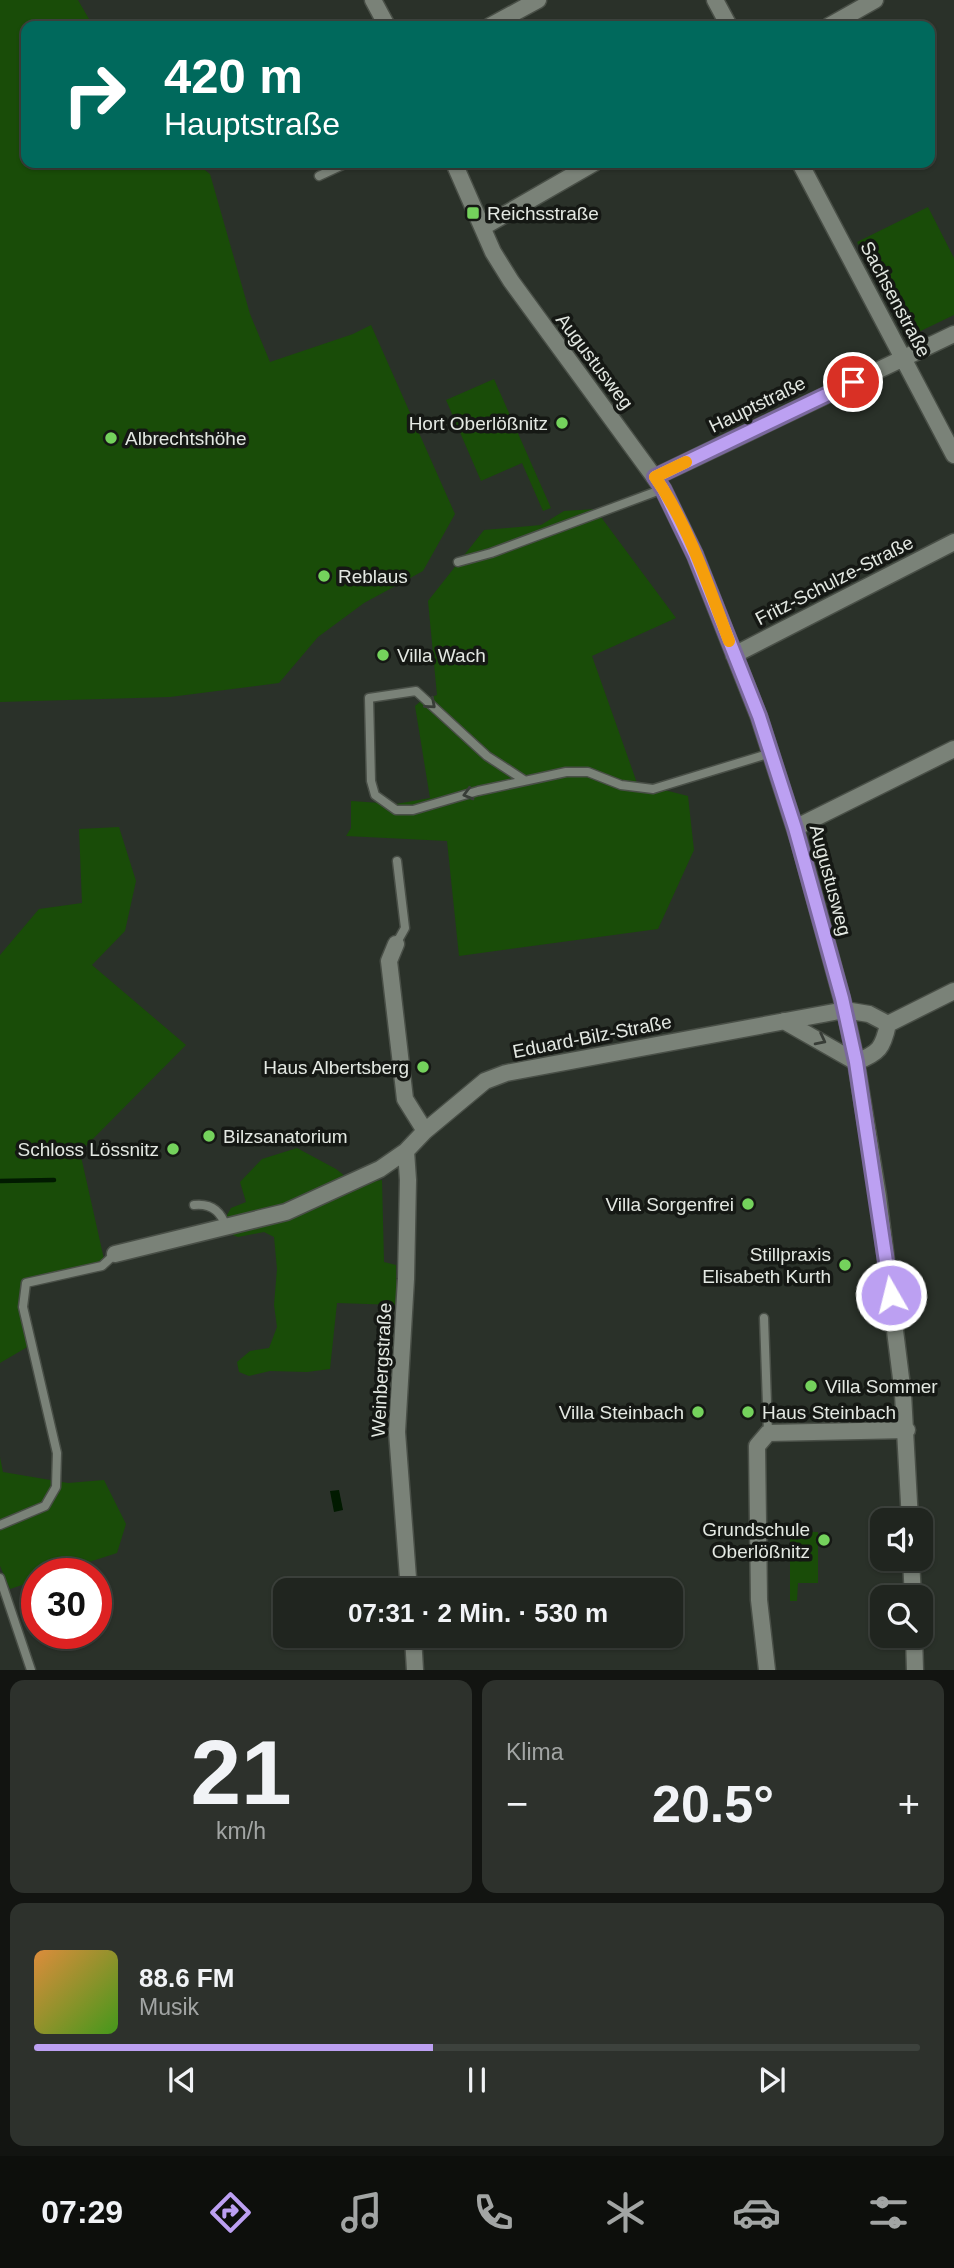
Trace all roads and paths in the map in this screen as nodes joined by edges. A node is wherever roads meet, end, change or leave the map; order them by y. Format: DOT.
graph roads {
  1 [pos="373,0"];
  2 [pos="538,0"];
  3 [pos="715,0"];
  4 [pos="874,0"];
  5 [pos="384,21"];
  6 [pos="499,21"];
  7 [pos="726,21"];
  8 [pos="838,21"];
  9 [pos="336,168"];
  10 [pos="456,168"];
  11 [pos="585,168"];
  12 [pos="803,168"];
  13 [pos="319,176"];
  14 [pos="483,227"];
  15 [pos="954,334"];
  16 [pos="903,358"];
  17 [pos="954,455"];
  18 [pos="659,483"];
  19 [pos="954,542"];
  20 [pos="458,562"];
  21 [pos="734,655"];
  22 [pos="954,749"];
  23 [pos="771,753"];
  24 [pos="524,780"];
  25 [pos="795,828"];
  26 [pos="397,861"];
  27 [pos="396,944"];
  28 [pos="953,993"];
  29 [pos="845,1010"];
  30 [pos="784,1021"];
  31 [pos="888,1024"];
  32 [pos="856,1062"];
  33 [pos="425,1131"];
  34 [pos="406,1151"];
  35 [pos="194,1205"];
  36 [pos="226,1227"];
  37 [pos="115,1254"];
  38 [pos="764,1318"];
  39 [pos="907,1430"];
  40 [pos="768,1433"];
  41 [pos="910,1508"];
  42 [pos="0,1525"];
  43 [pos="0,1578"];
  44 [pos="408,1578"];
  45 [pos="414,1648"];
  46 [pos="914,1648"];
  47 [pos="31,1670"];
  48 [pos="415,1670"];
  49 [pos="767,1670"];
  50 [pos="915,1670"];
  1 -- 5 [label="street"];
  2 -- 6 [label="street"];
  3 -- 7 [label="street"];
  4 -- 8 [label="street"];
  9 -- 13 [label="lane"];
  10 -- 14 [label="street, Augustusweg"];
  11 -- 14 [label="street"];
  12 -- 16 [label="street, Sachsenstraße"];
  14 -- 18 [label="street, Augustusweg"];
  15 -- 16 [label="street, Hauptstraße"];
  16 -- 17 [label="street, Sachsenstraße"];
  16 -- 18 [label="street, Hauptstraße"];
  18 -- 20 [label="lane"];
  18 -- 21 [label="street, Augustusweg"];
  19 -- 21 [label="street, Fritz-Schulze-Straße"];
  21 -- 23 [label="street, Augustusweg"];
  22 -- 25 [label="street"];
  23 -- 24 [label="lane"];
  23 -- 25 [label="street, Augustusweg"];
  24 -- 24 [label="lane, one-way"];
  25 -- 29 [label="street, Augustusweg"];
  26 -- 27 [label="lane"];
  27 -- 33 [label="street"];
  28 -- 31 [label="street"];
  29 -- 30 [label="street, Eduard-Bilz-Straße"];
  29 -- 31 [label="street"];
  29 -- 32 [label="street, Augustusweg"];
  30 -- 32 [label="street, one-way"];
  30 -- 33 [label="street, Eduard-Bilz-Straße"];
  31 -- 32 [label="street"];
  32 -- 39 [label="street, Augustusweg"];
  33 -- 34 [label="street, Eduard-Bilz-Straße"];
  34 -- 36 [label="street, Eduard-Bilz-Straße"];
  34 -- 44 [label="street, Weinbergstraße"];
  35 -- 36 [label="lane"];
  36 -- 37 [label="street, Eduard-Bilz-Straße"];
  37 -- 42 [label="lane"];
  38 -- 40 [label="lane"];
  39 -- 40 [label="street"];
  39 -- 41 [label="street, Augustusweg"];
  40 -- 49 [label="street"];
  43 -- 47 [label="lane"];
  45 -- 48 [label="street"];
  46 -- 50 [label="street"];
}
